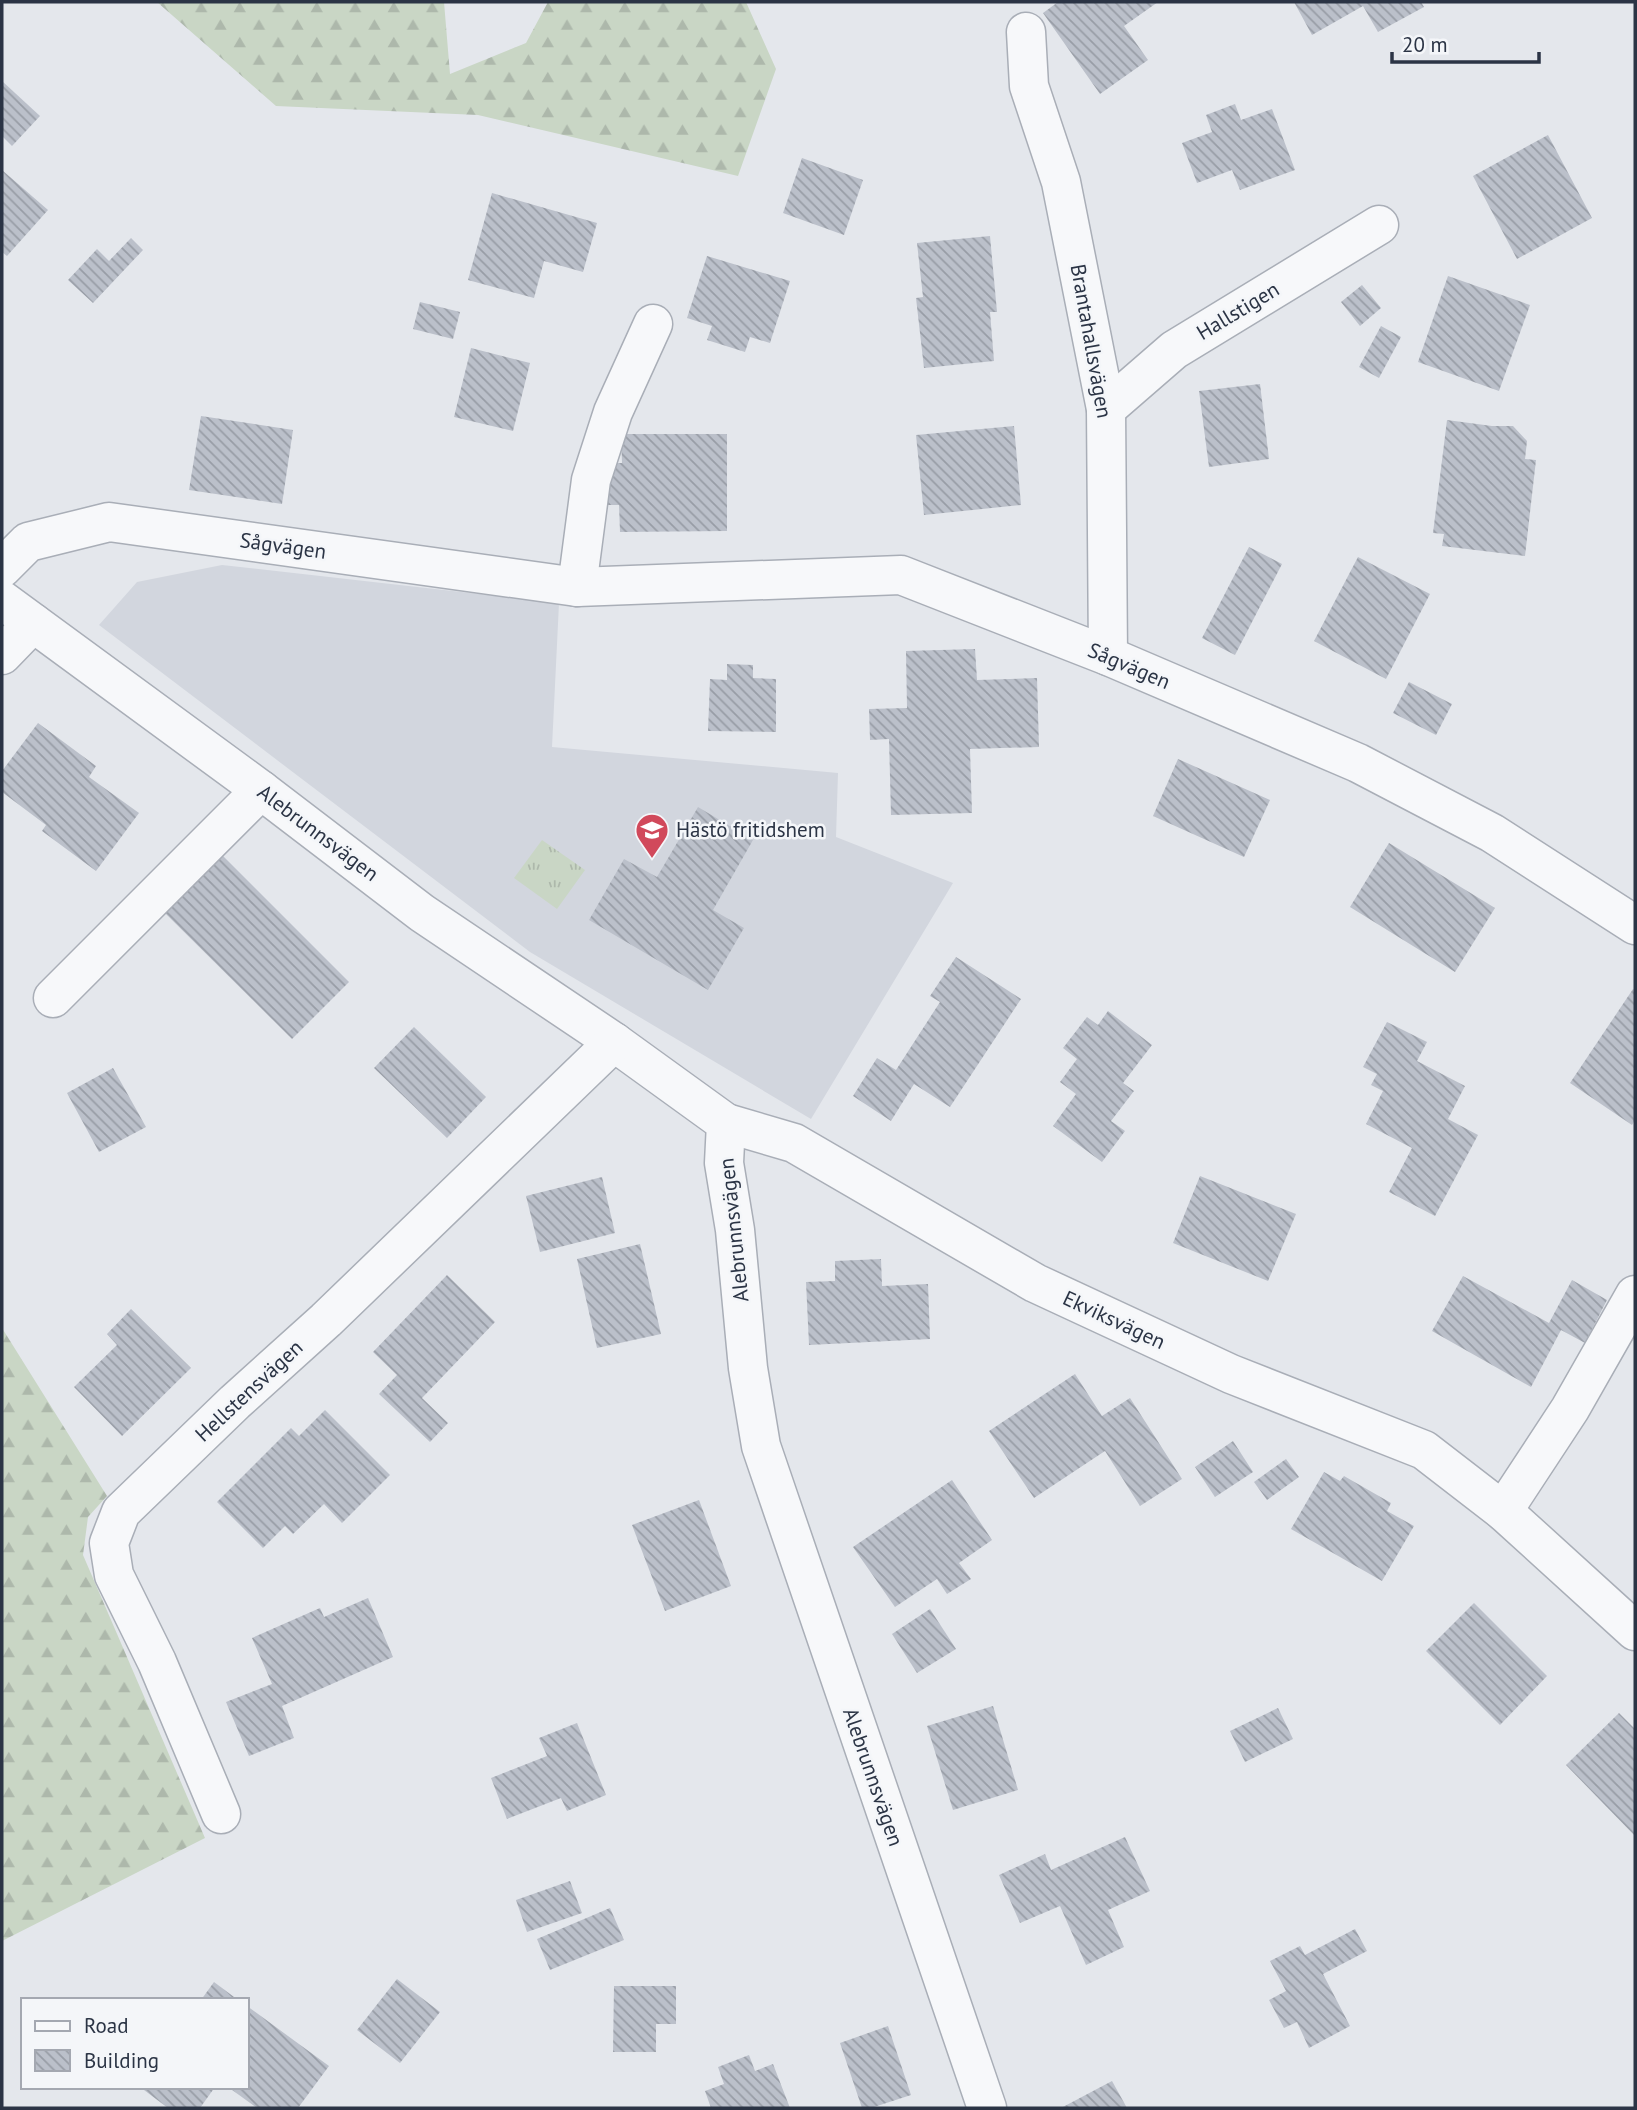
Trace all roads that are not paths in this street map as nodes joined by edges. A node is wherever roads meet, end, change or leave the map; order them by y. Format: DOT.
graph roads {
  1 [pos="1026,32"];
  2 [pos="1379,225"];
  3 [pos="653,324"];
  4 [pos="1106,409"];
  5 [pos="2,568"];
  6 [pos="577,587"];
  7 [pos="2,600"];
  8 [pos="33,623"];
  9 [pos="2,655"];
  10 [pos="1108,656"];
  11 [pos="261,790"];
  12 [pos="1635,925"];
  13 [pos="53,998"];
  14 [pos="614,1042"];
  15 [pos="726,1123"];
  16 [pos="1635,1295"];
  17 [pos="1503,1511"];
  18 [pos="1635,1631"];
  19 [pos="221,1814"];
  20 [pos="987,2108"];
  1 -- 4 [label="street, Brantahallsvägen"];
  2 -- 4 [label="street, Hallstigen"];
  3 -- 6 [label="street"];
  4 -- 10 [label="street, Brantahallsvägen"];
  5 -- 6 [label="street, Sågvägen"];
  6 -- 10 [label="street, Sågvägen"];
  7 -- 8 [label="street, Alebrunnsvägen"];
  8 -- 9 [label="street"];
  8 -- 11 [label="street, Alebrunnsvägen"];
  10 -- 12 [label="street, Sågvägen"];
  11 -- 13 [label="street"];
  11 -- 14 [label="street, Alebrunnsvägen"];
  14 -- 15 [label="street, Alebrunnsvägen"];
  14 -- 19 [label="street, Hellstensvägen"];
  15 -- 17 [label="street, Ekviksvägen"];
  15 -- 20 [label="street, Alebrunnsvägen"];
  16 -- 17 [label="street"];
  17 -- 18 [label="street, Ekviksvägen"];
}
